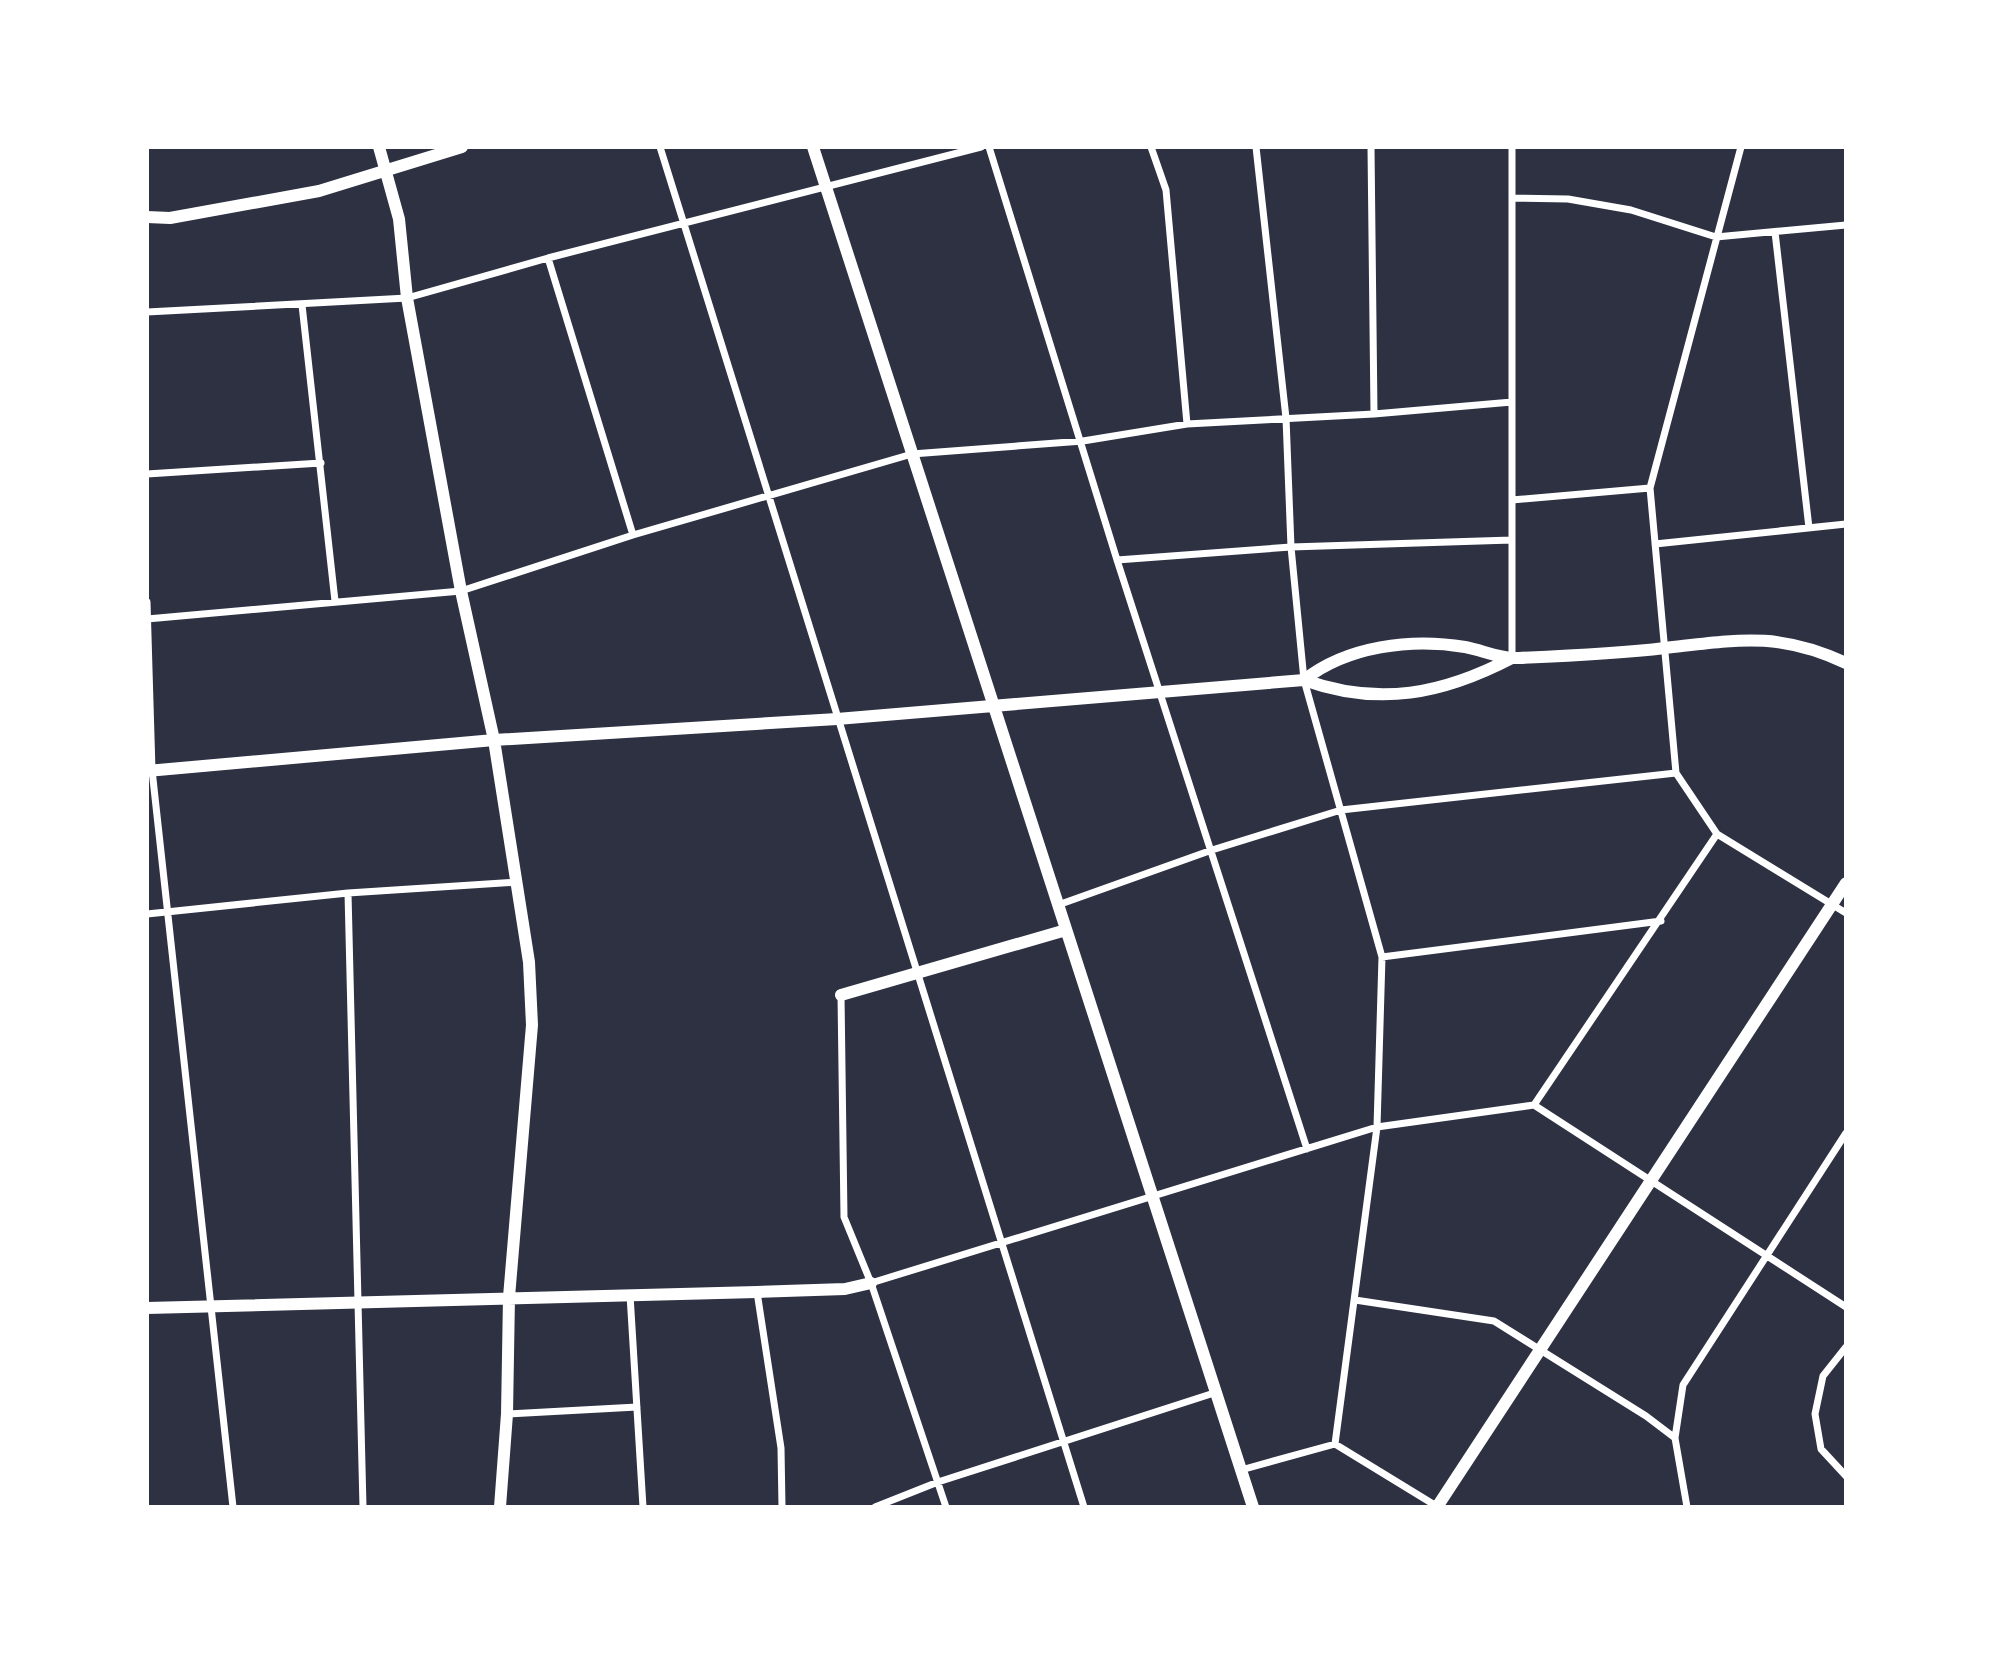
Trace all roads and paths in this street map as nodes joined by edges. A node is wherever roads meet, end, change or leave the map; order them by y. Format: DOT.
graph roads {
  1 [pos="379,147"];
  2 [pos="462,147"];
  3 [pos="660,147"];
  4 [pos="813,147"];
  5 [pos="981,147"];
  6 [pos="989,147"];
  7 [pos="1151,147"];
  8 [pos="1256,147"];
  9 [pos="1371,147"];
  10 [pos="1512,147"];
  11 [pos="1741,147"];
  12 [pos="386,170"];
  13 [pos="826,187"];
  14 [pos="1512,198"];
  15 [pos="147,217"];
  16 [pos="684,224"];
  17 [pos="1846,225"];
  18 [pos="1775,232"];
  19 [pos="1716,237"];
  20 [pos="548,258"];
  21 [pos="407,298"];
  22 [pos="302,305"];
  23 [pos="147,312"];
  24 [pos="1512,402"];
  25 [pos="1374,414"];
  26 [pos="1286,418"];
  27 [pos="1187,424"];
  28 [pos="1083,441"];
  29 [pos="912,454"];
  30 [pos="321,463"];
  31 [pos="147,474"];
  32 [pos="1650,488"];
  33 [pos="768,496"];
  34 [pos="1513,500"];
  35 [pos="1846,524"];
  36 [pos="1809,528"];
  37 [pos="633,535"];
  38 [pos="1512,540"];
  39 [pos="1655,544"];
  40 [pos="1291,547"];
  41 [pos="1117,560"];
  42 [pos="461,591"];
  43 [pos="335,601"];
  44 [pos="147,602"];
  45 [pos="147,619"];
  46 [pos="1665,648"];
  47 [pos="1512,658"];
  48 [pos="1846,663"];
  49 [pos="1304,680"];
  50 [pos="1161,691"];
  51 [pos="995,707"];
  52 [pos="837,719"];
  53 [pos="494,740"];
  54 [pos="150,771"];
  55 [pos="1676,774"];
  56 [pos="1341,810"];
  57 [pos="1717,835"];
  58 [pos="1212,850"];
  59 [pos="518,882"];
  60 [pos="1846,883"];
  61 [pos="348,893"];
  62 [pos="1832,904"];
  63 [pos="1058,905"];
  64 [pos="169,910"];
  65 [pos="1846,913"];
  66 [pos="147,914"];
  67 [pos="1661,921"];
  68 [pos="1066,930"];
  69 [pos="1382,957"];
  70 [pos="918,971"];
  71 [pos="841,995"];
  72 [pos="1534,1105"];
  73 [pos="1377,1127"];
  74 [pos="1846,1133"];
  75 [pos="1307,1149"];
  76 [pos="1650,1180"];
  77 [pos="1153,1197"];
  78 [pos="1000,1242"];
  79 [pos="1768,1255"];
  80 [pos="871,1283"];
  81 [pos="757,1292"];
  82 [pos="630,1294"];
  83 [pos="509,1297"];
  84 [pos="1354,1300"];
  85 [pos="358,1302"];
  86 [pos="211,1306"];
  87 [pos="1846,1307"];
  88 [pos="147,1308"];
  89 [pos="1846,1347"];
  90 [pos="1539,1350"];
  91 [pos="1214,1393"];
  92 [pos="637,1407"];
  93 [pos="507,1414"];
  94 [pos="1675,1438"];
  95 [pos="1066,1443"];
  96 [pos="1335,1444"];
  97 [pos="1241,1469"];
  98 [pos="1846,1476"];
  99 [pos="937,1482"];
  100 [pos="233,1507"];
  101 [pos="363,1507"];
  102 [pos="500,1507"];
  103 [pos="643,1507"];
  104 [pos="782,1507"];
  105 [pos="874,1507"];
  106 [pos="946,1507"];
  107 [pos="1084,1507"];
  108 [pos="1253,1507"];
  109 [pos="1438,1507"];
  110 [pos="1687,1507"];
  1 -- 12 [label="street"];
  2 -- 12 [label="street"];
  3 -- 16 [label="street"];
  4 -- 13 [label="street"];
  5 -- 13 [label="street"];
  6 -- 28 [label="street"];
  7 -- 27 [label="street"];
  8 -- 26 [label="street"];
  9 -- 25 [label="street"];
  10 -- 14 [label="street"];
  11 -- 19 [label="street"];
  12 -- 15 [label="street"];
  12 -- 21 [label="street"];
  13 -- 16 [label="street"];
  13 -- 29 [label="street"];
  14 -- 19 [label="street"];
  14 -- 24 [label="street"];
  16 -- 20 [label="street"];
  16 -- 33 [label="street"];
  17 -- 18 [label="street"];
  18 -- 19 [label="street"];
  18 -- 36 [label="street"];
  19 -- 32 [label="street"];
  20 -- 21 [label="street"];
  20 -- 37 [label="street"];
  21 -- 22 [label="street"];
  21 -- 42 [label="street"];
  22 -- 23 [label="street"];
  22 -- 30 [label="street"];
  24 -- 25 [label="street"];
  24 -- 34 [label="street"];
  25 -- 26 [label="street"];
  26 -- 27 [label="street"];
  26 -- 40 [label="street"];
  27 -- 28 [label="street"];
  28 -- 29 [label="street"];
  28 -- 41 [label="street"];
  29 -- 33 [label="street"];
  29 -- 51 [label="street"];
  30 -- 31 [label="street"];
  30 -- 43 [label="street"];
  32 -- 34 [label="street"];
  32 -- 39 [label="street"];
  33 -- 37 [label="street"];
  33 -- 52 [label="street"];
  34 -- 38 [label="street"];
  35 -- 36 [label="street"];
  36 -- 39 [label="street"];
  37 -- 42 [label="street"];
  38 -- 40 [label="street"];
  38 -- 47 [label="street"];
  39 -- 46 [label="street"];
  40 -- 41 [label="street"];
  40 -- 49 [label="street"];
  41 -- 50 [label="street"];
  42 -- 43 [label="street"];
  42 -- 53 [label="street"];
  43 -- 45 [label="street"];
  44 -- 45 [label="street"];
  45 -- 54 [label="street"];
  46 -- 47 [label="street"];
  46 -- 48 [label="street"];
  46 -- 55 [label="street"];
  47 -- 49 [label="street"];
  47 -- 49 [label="street"];
  49 -- 50 [label="street"];
  49 -- 56 [label="street"];
  50 -- 51 [label="street"];
  50 -- 58 [label="street"];
  51 -- 52 [label="street"];
  51 -- 63 [label="street"];
  52 -- 53 [label="street"];
  52 -- 70 [label="street"];
  53 -- 54 [label="street"];
  53 -- 59 [label="street"];
  54 -- 64 [label="street"];
  55 -- 56 [label="street"];
  55 -- 57 [label="street"];
  56 -- 58 [label="street"];
  56 -- 69 [label="street"];
  57 -- 62 [label="street"];
  57 -- 67 [label="street"];
  58 -- 63 [label="street"];
  58 -- 75 [label="street"];
  59 -- 61 [label="street"];
  59 -- 83 [label="street"];
  60 -- 62 [label="street"];
  61 -- 64 [label="street"];
  61 -- 85 [label="street"];
  62 -- 65 [label="street"];
  62 -- 76 [label="street"];
  63 -- 68 [label="street"];
  64 -- 66 [label="street"];
  64 -- 86 [label="street"];
  67 -- 69 [label="street"];
  67 -- 72 [label="street"];
  68 -- 70 [label="street"];
  68 -- 77 [label="street"];
  69 -- 73 [label="street"];
  70 -- 71 [label="street"];
  70 -- 78 [label="street"];
  71 -- 80 [label="street"];
  72 -- 73 [label="street"];
  72 -- 76 [label="street"];
  73 -- 75 [label="street"];
  73 -- 84 [label="street"];
  74 -- 79 [label="street"];
  75 -- 77 [label="street"];
  76 -- 79 [label="street"];
  76 -- 90 [label="street"];
  77 -- 78 [label="street"];
  77 -- 91 [label="street"];
  78 -- 80 [label="street"];
  78 -- 95 [label="street"];
  79 -- 87 [label="street"];
  79 -- 94 [label="street"];
  80 -- 81 [label="street"];
  80 -- 99 [label="street"];
  81 -- 82 [label="street"];
  81 -- 104 [label="street"];
  82 -- 83 [label="street"];
  82 -- 92 [label="street"];
  83 -- 85 [label="street"];
  83 -- 93 [label="street"];
  84 -- 90 [label="street"];
  84 -- 96 [label="street"];
  85 -- 86 [label="street"];
  85 -- 101 [label="street"];
  86 -- 88 [label="street"];
  86 -- 100 [label="street"];
  89 -- 98 [label="street"];
  90 -- 94 [label="street"];
  90 -- 109 [label="street"];
  91 -- 95 [label="street"];
  91 -- 97 [label="street"];
  92 -- 93 [label="street"];
  92 -- 103 [label="street"];
  93 -- 102 [label="street"];
  94 -- 110 [label="street"];
  95 -- 99 [label="street"];
  95 -- 107 [label="street"];
  96 -- 97 [label="street"];
  96 -- 109 [label="street"];
  97 -- 108 [label="street"];
  99 -- 105 [label="street"];
  99 -- 106 [label="street"];
}
